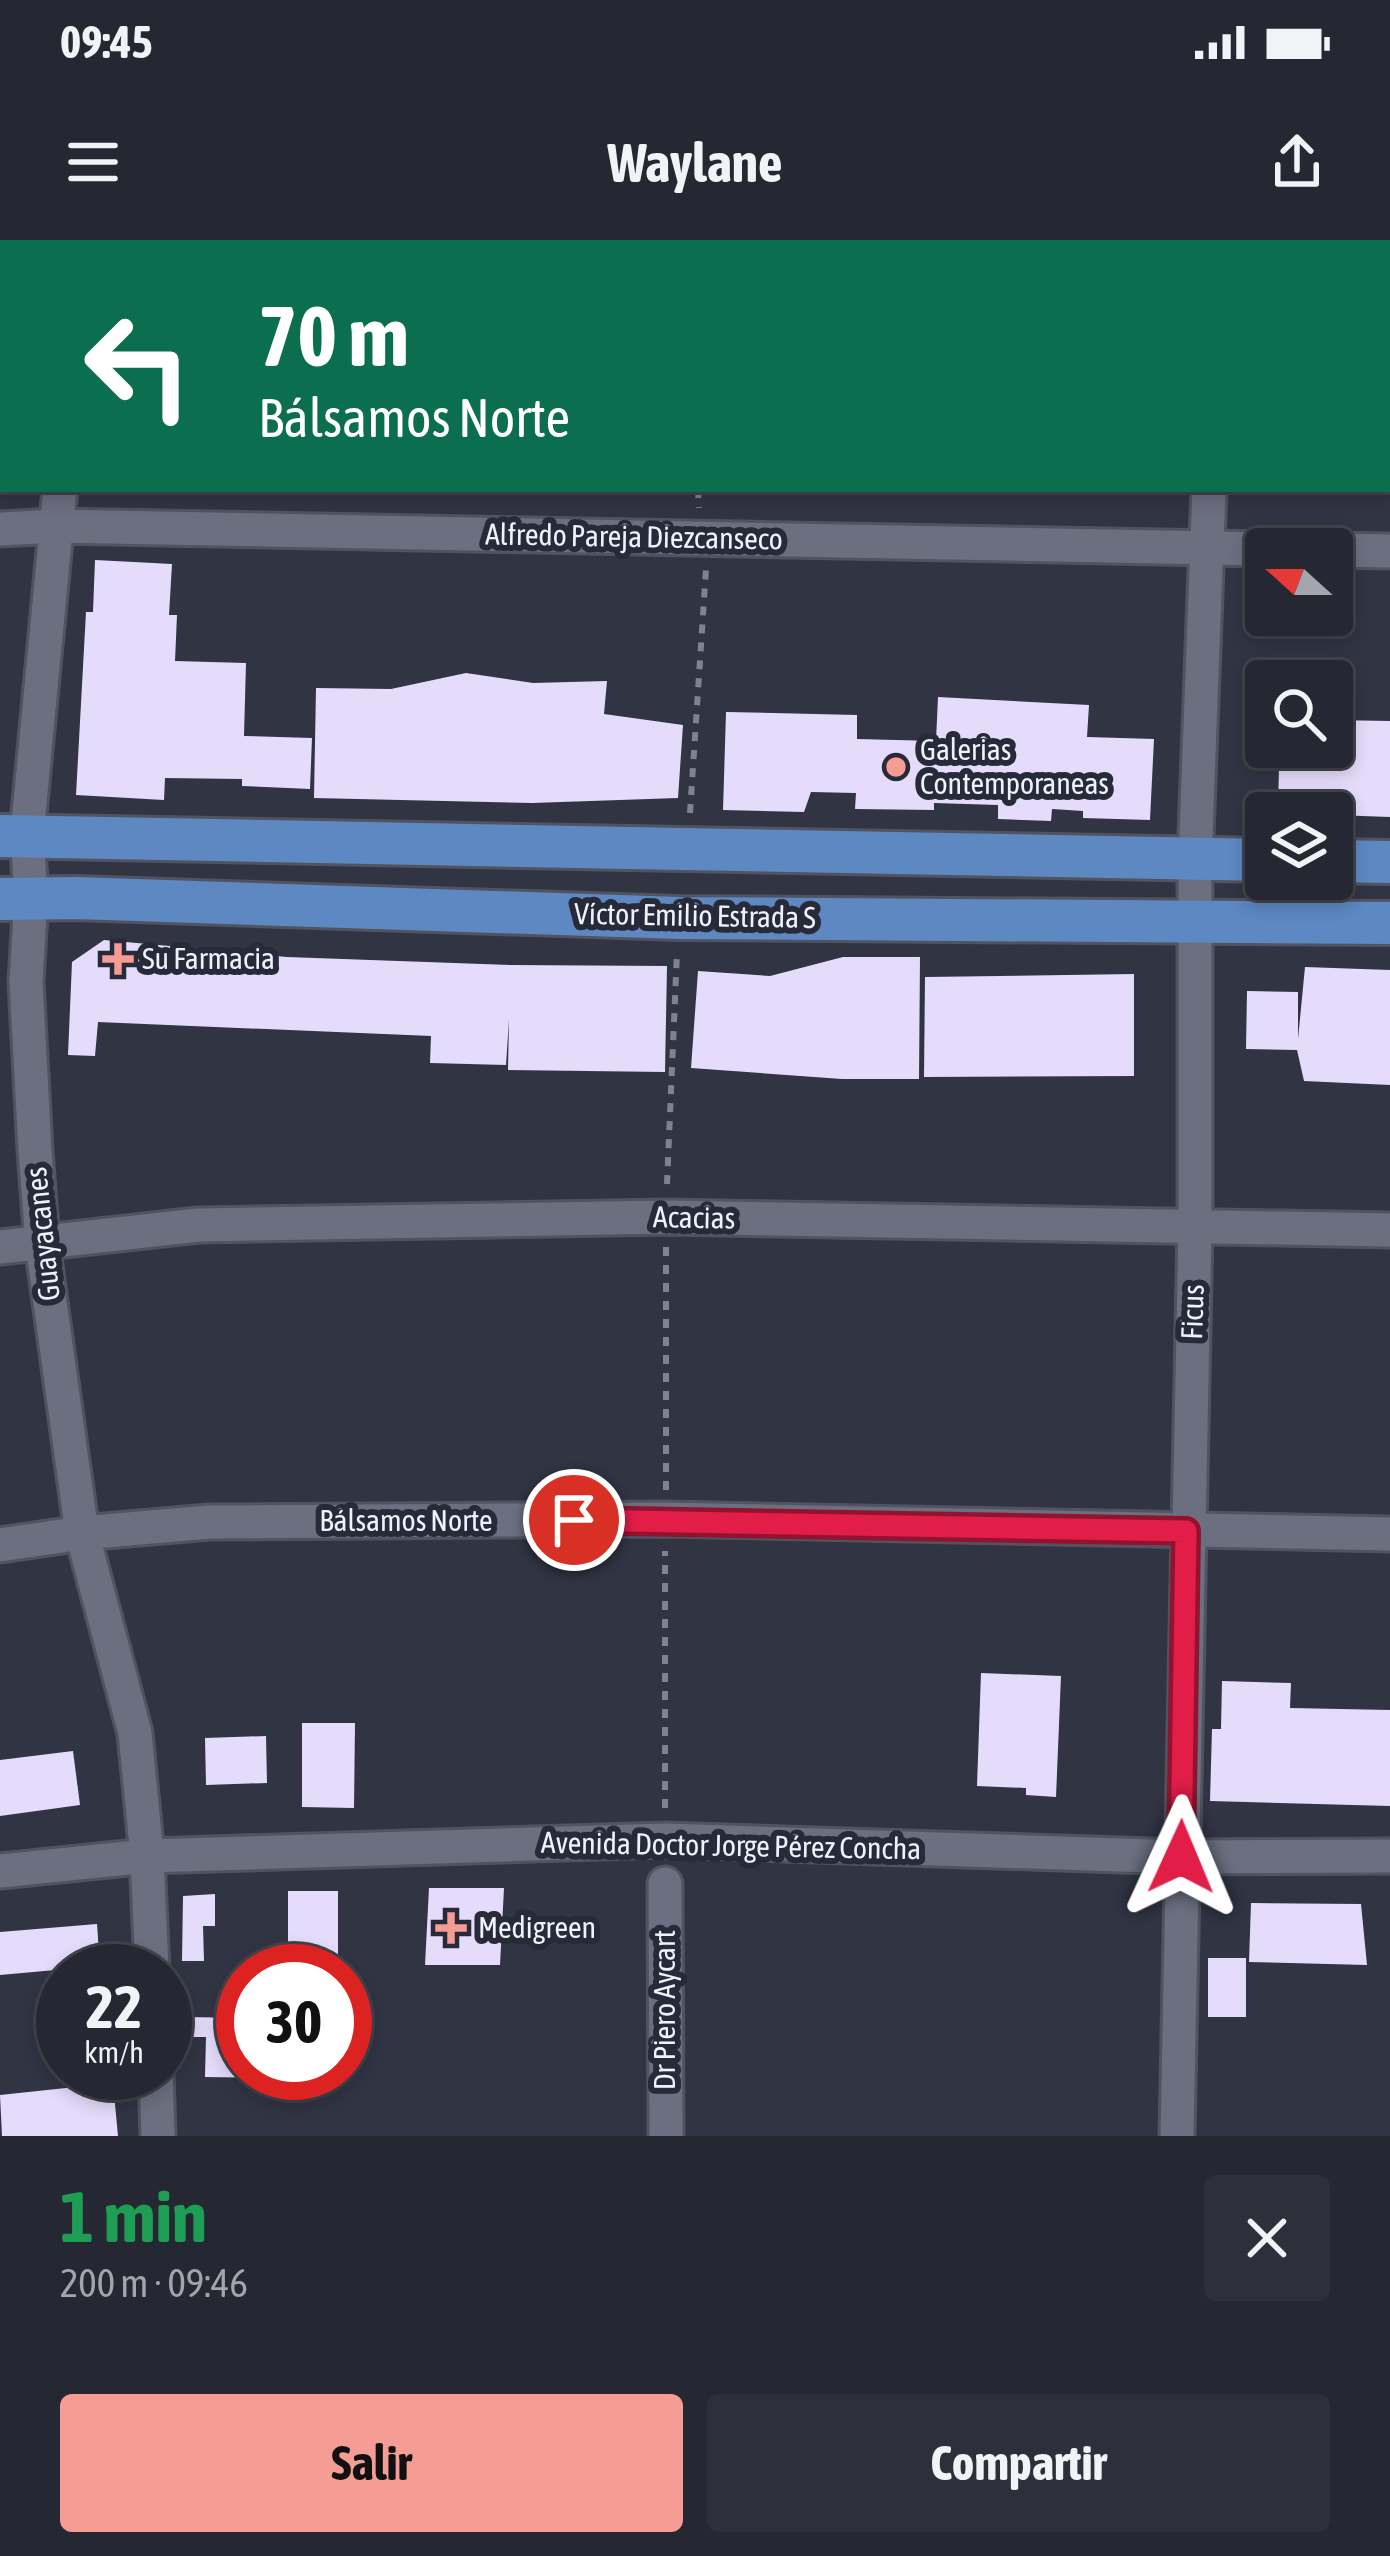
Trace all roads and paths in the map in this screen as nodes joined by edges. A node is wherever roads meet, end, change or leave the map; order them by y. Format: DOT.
graph roads {
  1 [pos="61,492"];
  2 [pos="698,492"];
  3 [pos="1209,492"];
  4 [pos="55,526"];
  5 [pos="0,529"];
  6 [pos="700,538"];
  7 [pos="1208,548"];
  8 [pos="1245,549"];
  9 [pos="1353,550"];
  10 [pos="1390,551"];
  11 [pos="13,835"];
  12 [pos="682,851"];
  13 [pos="1195,860"];
  14 [pos="1245,860"];
  15 [pos="1353,861"];
  16 [pos="1390,862"];
  17 [pos="16,898"];
  18 [pos="679,918"];
  19 [pos="1197,920"];
  20 [pos="1390,923"];
  21 [pos="666,1217"];
  22 [pos="1195,1227"];
  23 [pos="1390,1230"];
  24 [pos="42,1244"];
  25 [pos="0,1247"];
  26 [pos="666,1519"];
  27 [pos="1186,1531"];
  28 [pos="82,1533"];
  29 [pos="1390,1534"];
  30 [pos="0,1545"];
  31 [pos="664,1840"];
  32 [pos="147,1856"];
  33 [pos="1390,1856"];
  34 [pos="1181,1857"];
  35 [pos="0,1870"];
  36 [pos="665,1884"];
  37 [pos="151,1944"];
  38 [pos="157,2100"];
  39 [pos="158,2136"];
  40 [pos="665,2136"];
  41 [pos="1177,2136"];
  1 -- 4 [label="street, Guayacanes"];
  2 -- 6 [label="path"];
  3 -- 7 [label="street, Ficus"];
  4 -- 5 [label="street, Alfredo Pareja Diezcanseco"];
  4 -- 6 [label="street, Alfredo Pareja Diezcanseco"];
  4 -- 11 [label="street, Guayacanes"];
  6 -- 7 [label="street, Alfredo Pareja Diezcanseco"];
  6 -- 12 [label="path"];
  7 -- 8 [label="street, Alfredo Pareja Diezcanseco"];
  7 -- 13 [label="street, Ficus"];
  9 -- 10 [label="street"];
  11 -- 12 [label="main road"];
  11 -- 17 [label="street, Guayacanes"];
  12 -- 13 [label="main road"];
  12 -- 18 [label="main road"];
  13 -- 14 [label="main road"];
  13 -- 19 [label="street, Ficus"];
  15 -- 16 [label="main road"];
  17 -- 18 [label="main road, Víctor Emilio Estrada S"];
  17 -- 24 [label="street, Guayacanes"];
  18 -- 19 [label="main road, Víctor Emilio Estrada S"];
  18 -- 21 [label="path"];
  19 -- 20 [label="main road, Víctor Emilio Estrada S"];
  19 -- 22 [label="street, Ficus"];
  21 -- 22 [label="street, Acacias"];
  21 -- 24 [label="street, Acacias"];
  21 -- 26 [label="path"];
  22 -- 23 [label="street, Acacias"];
  22 -- 27 [label="street, Ficus"];
  24 -- 25 [label="street, Acacias"];
  24 -- 28 [label="street, Guayacanes"];
  26 -- 27 [label="street, Bálsamos Norte"];
  26 -- 28 [label="street, Bálsamos Norte"];
  26 -- 31 [label="path"];
  27 -- 29 [label="street, Bálsamos Norte"];
  27 -- 34 [label="street, Ficus"];
  28 -- 30 [label="street, Bálsamos Norte"];
  28 -- 32 [label="street, Guayacanes"];
  31 -- 32 [label="street, Avenida Doctor Jorge Pérez Concha"];
  31 -- 34 [label="street, Avenida Doctor Jorge Pérez Concha"];
  32 -- 35 [label="street, Avenida Doctor Jorge Pérez Concha"];
  32 -- 37 [label="street, Guayacanes"];
  33 -- 34 [label="street, Avenida Doctor Jorge Pérez Concha"];
  34 -- 41 [label="street, Ficus"];
  36 -- 40 [label="street, Dr Piero Aycart"];
  38 -- 39 [label="street"];
}
